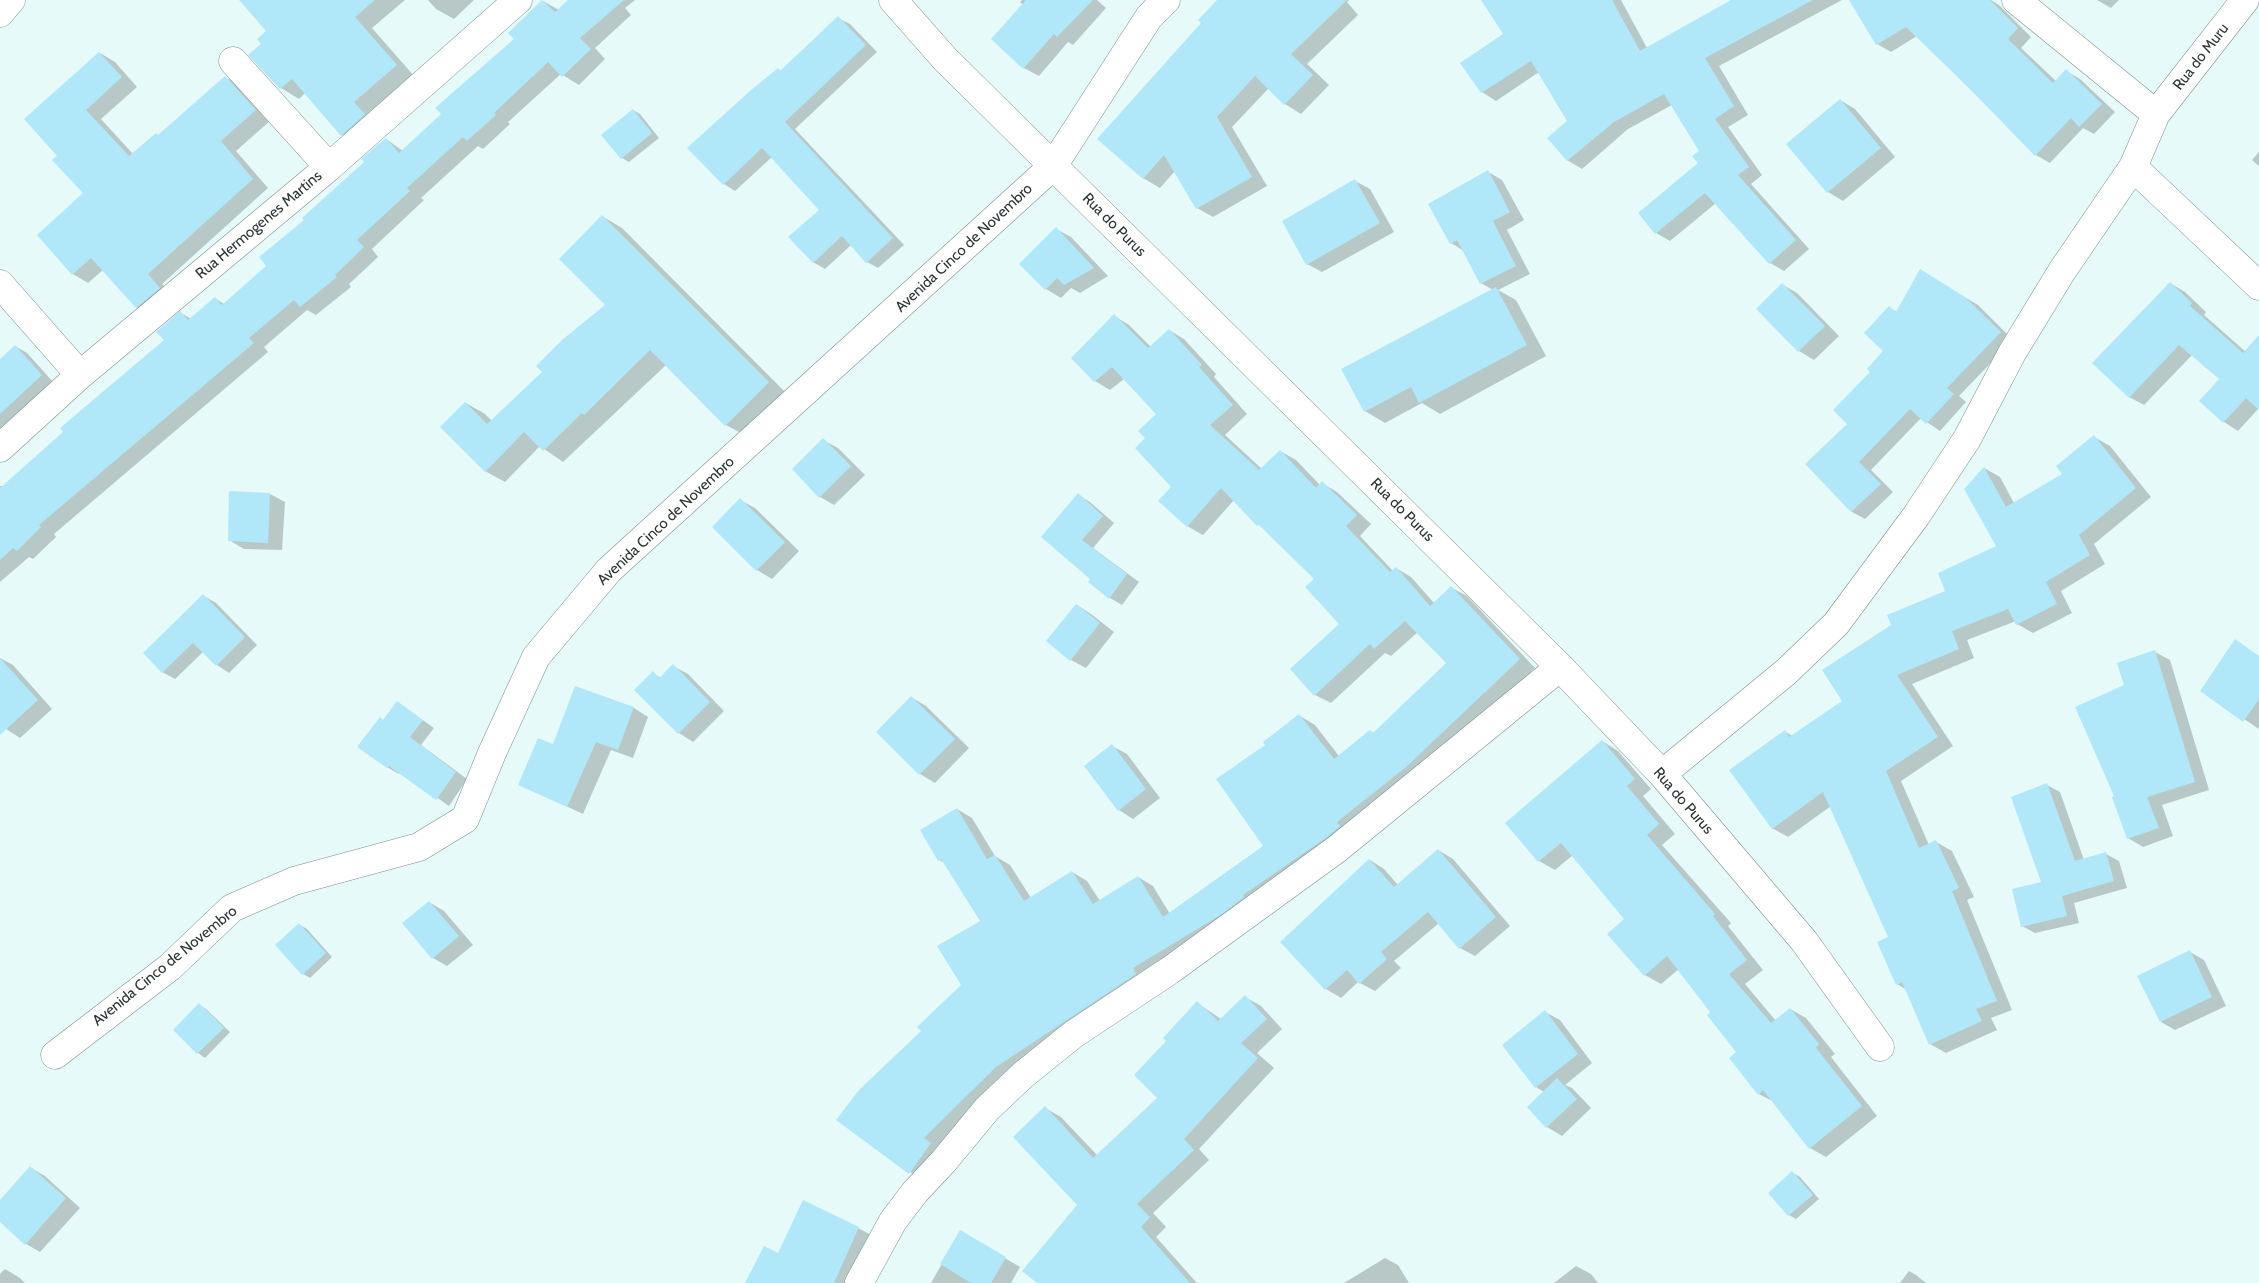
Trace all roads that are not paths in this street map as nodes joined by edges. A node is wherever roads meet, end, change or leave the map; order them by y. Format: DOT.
graph roads {
  1 [pos="12,0"];
  2 [pos="518,0"];
  3 [pos="893,0"];
  4 [pos="1166,0"];
  5 [pos="2016,0"];
  6 [pos="2246,0"];
  7 [pos="0,13"];
  8 [pos="234,61"];
  9 [pos="2156,114"];
  10 [pos="1053,166"];
  11 [pos="2133,166"];
  12 [pos="329,167"];
  13 [pos="0,284"];
  14 [pos="2259,286"];
  15 [pos="80,375"];
  16 [pos="0,448"];
  17 [pos="1560,667"];
  18 [pos="1662,774"];
  19 [pos="1880,1047"];
  20 [pos="55,1055"];
  21 [pos="859,1283"];
  1 -- 7 [label="street"];
  2 -- 12 [label="street, Rua Hermogenes Martins"];
  3 -- 10 [label="street, Rua do Purus"];
  4 -- 10 [label="street, Avenida Cinco de Novembro"];
  5 -- 9 [label="street"];
  6 -- 9 [label="street, Rua do Muru"];
  8 -- 12 [label="street"];
  9 -- 11 [label="street, Rua do Muru"];
  10 -- 17 [label="street, Rua do Purus"];
  10 -- 20 [label="street, Avenida Cinco de Novembro"];
  11 -- 14 [label="street"];
  11 -- 18 [label="street, Rua do Muru"];
  12 -- 15 [label="street, Rua Hermogenes Martins"];
  13 -- 15 [label="street"];
  15 -- 16 [label="street, Rua Hermogenes Martins"];
  17 -- 18 [label="street, Rua do Purus"];
  17 -- 21 [label="street"];
  18 -- 19 [label="street, Rua do Purus"];
}
